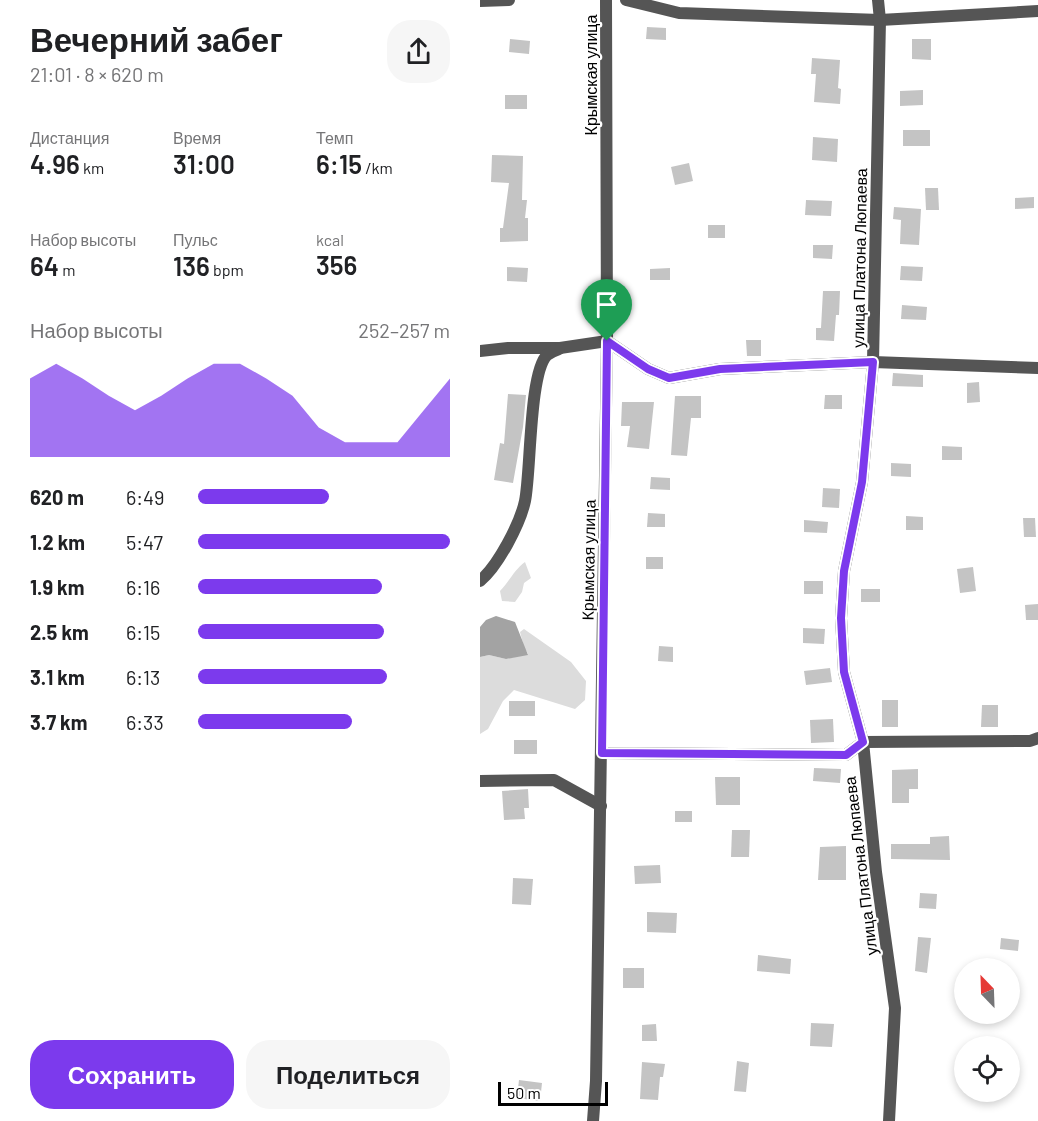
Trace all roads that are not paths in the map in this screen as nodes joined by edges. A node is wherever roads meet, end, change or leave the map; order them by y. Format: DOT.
graph roads {
  1 [pos="509,0"];
  2 [pos="606,0"];
  3 [pos="626,0"];
  4 [pos="878,0"];
  5 [pos="480,2"];
  6 [pos="1038,11"];
  7 [pos="880,20"];
  8 [pos="607,341"];
  9 [pos="561,348"];
  10 [pos="480,351"];
  11 [pos="873,362"];
  12 [pos="1038,368"];
  13 [pos="480,581"];
  14 [pos="1038,738"];
  15 [pos="863,742"];
  16 [pos="602,753"];
  17 [pos="480,782"];
  18 [pos="601,806"];
  19 [pos="593,1121"];
  20 [pos="889,1121"];
  1 -- 5 [label="street"];
  2 -- 8 [label="street, Крымская улица"];
  3 -- 7 [label="street"];
  4 -- 7 [label="street, улица Платона Люпаева"];
  6 -- 7 [label="street"];
  7 -- 11 [label="street, улица Платона Люпаева"];
  8 -- 9 [label="street"];
  8 -- 11 [label="street"];
  8 -- 16 [label="street, Крымская улица"];
  9 -- 10 [label="street"];
  9 -- 13 [label="street"];
  11 -- 12 [label="street"];
  11 -- 15 [label="street, улица Платона Люпаева"];
  14 -- 15 [label="street"];
  15 -- 16 [label="street"];
  15 -- 20 [label="street, улица Платона Люпаева"];
  16 -- 18 [label="street, Крымская улица"];
  17 -- 18 [label="street"];
  18 -- 19 [label="street, Крымская улица"];
}
